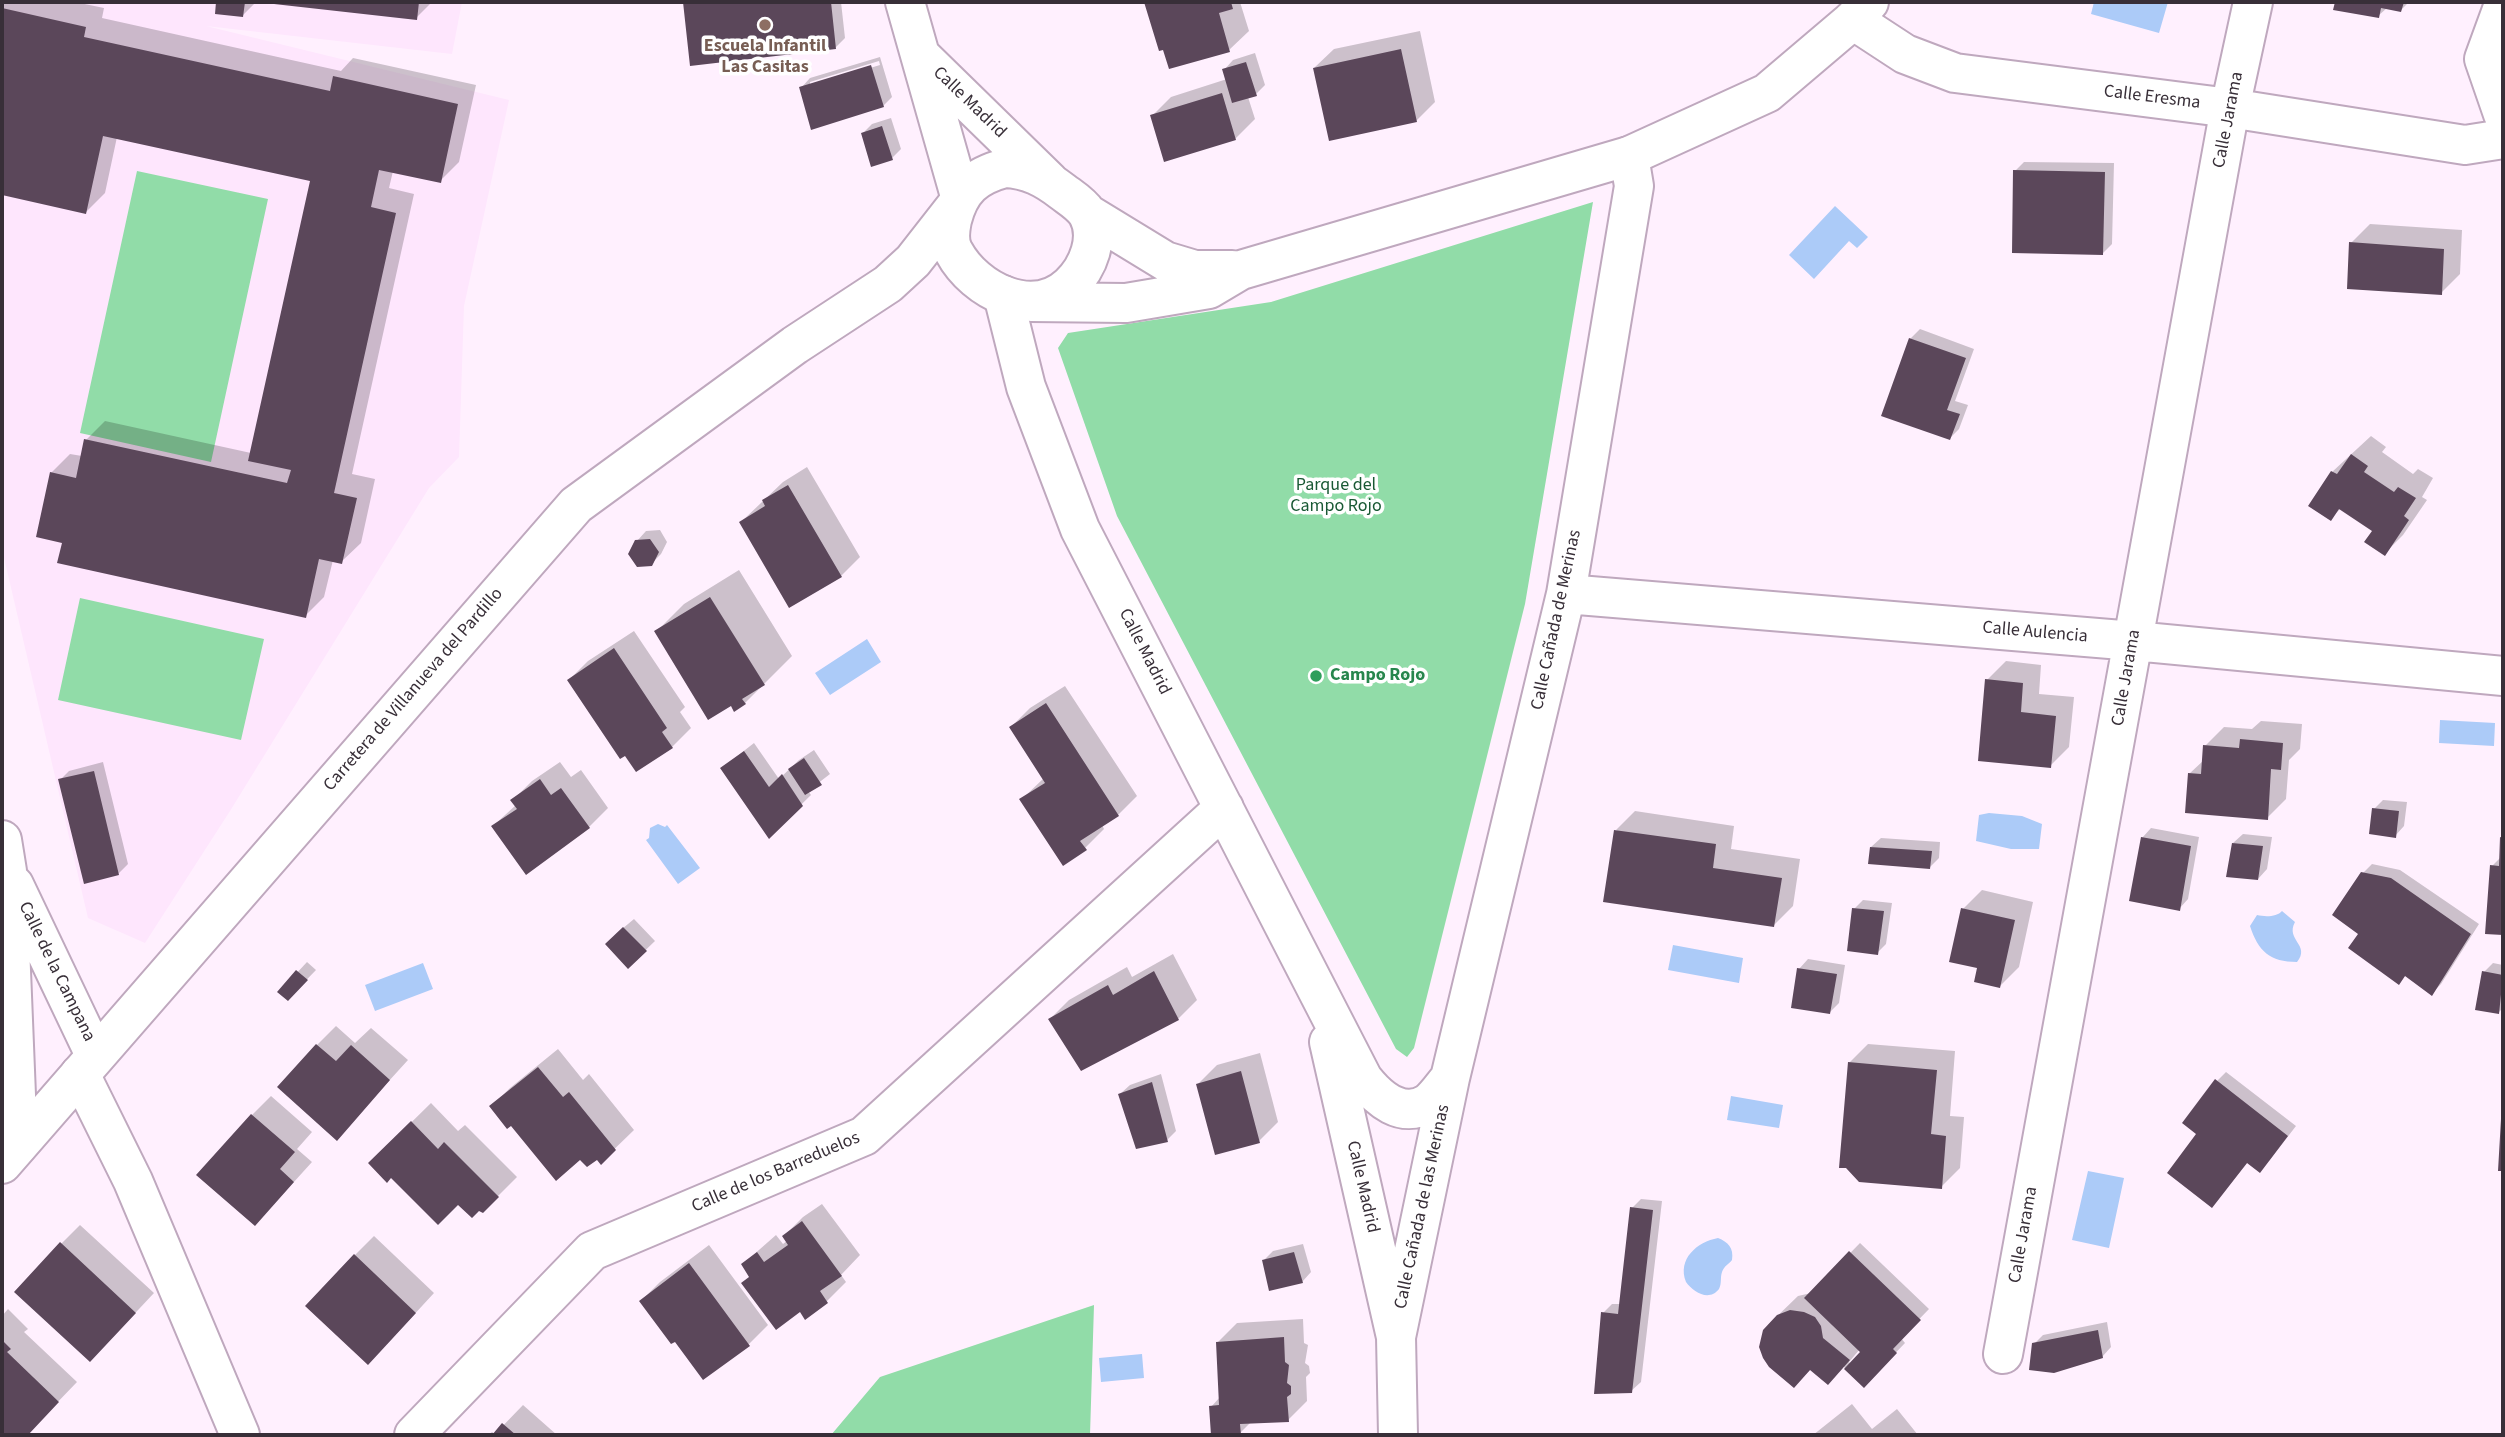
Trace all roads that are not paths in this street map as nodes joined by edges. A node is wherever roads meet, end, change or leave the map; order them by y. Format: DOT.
graph roads {
  1 [pos="905,2"];
  2 [pos="2253,2"];
  3 [pos="2503,7"];
  4 [pos="1861,11"];
  5 [pos="919,55"];
  6 [pos="2231,108"];
  7 [pos="2503,114"];
  8 [pos="2503,139"];
  9 [pos="1629,156"];
  10 [pos="1049,181"];
  11 [pos="958,201"];
  12 [pos="1088,214"];
  13 [pos="1241,270"];
  14 [pos="888,284"];
  15 [pos="1006,294"];
  16 [pos="1566,594"];
  17 [pos="2134,642"];
  18 [pos="2503,676"];
  19 [pos="1224,808"];
  20 [pos="5,855"];
  21 [pos="1318,996"];
  22 [pos="88,1065"];
  23 [pos="1450,1078"];
  24 [pos="10,1154"];
  25 [pos="1396,1337"];
  26 [pos="2003,1354"];
  27 [pos="240,1435"];
  28 [pos="414,1435"];
  29 [pos="1398,1435"];
  1 -- 5 [label="street, Calle Madrid"];
  2 -- 6 [label="street, Calle Jarama"];
  3 -- 7 [label="street"];
  4 -- 6 [label="street, Calle Eresma"];
  4 -- 9 [label="street"];
  5 -- 10 [label="street, Calle Madrid"];
  5 -- 11 [label="street, Calle Madrid"];
  6 -- 8 [label="street, Calle Eresma"];
  6 -- 17 [label="street, Calle Jarama"];
  9 -- 13 [label="street"];
  9 -- 16 [label="street, Calle Cañada de Merinas"];
  10 -- 11 [label="street, Carretera de Villanueva del Pardillo"];
  10 -- 12 [label="street"];
  11 -- 14 [label="street, Carretera de Villanueva del Pardillo"];
  11 -- 15 [label="street"];
  12 -- 13 [label="street"];
  12 -- 15 [label="street"];
  13 -- 15 [label="street"];
  14 -- 15 [label="street, Carretera de Villanueva del Pardillo"];
  14 -- 22 [label="street, Carretera de Villanueva del Pardillo"];
  15 -- 19 [label="street, Calle Madrid"];
  16 -- 17 [label="street, Calle Aulencia"];
  16 -- 23 [label="street, Calle Cañada de Merinas"];
  17 -- 18 [label="street, Calle Aulencia"];
  17 -- 26 [label="street, Calle Jarama"];
  19 -- 21 [label="street, Calle Madrid"];
  19 -- 28 [label="street, Calle de los Barreduelos"];
  20 -- 22 [label="street, Calle de la Campana"];
  20 -- 24 [label="street, Calle de la Campana"];
  21 -- 23 [label="street, Calle Madrid"];
  21 -- 25 [label="street, Calle Madrid"];
  22 -- 24 [label="street, Carretera de Villanueva del Pardillo"];
  22 -- 27 [label="street, Calle de la Campana"];
  23 -- 25 [label="street, Calle Cañada de las Merinas"];
  25 -- 29 [label="street"];
}
